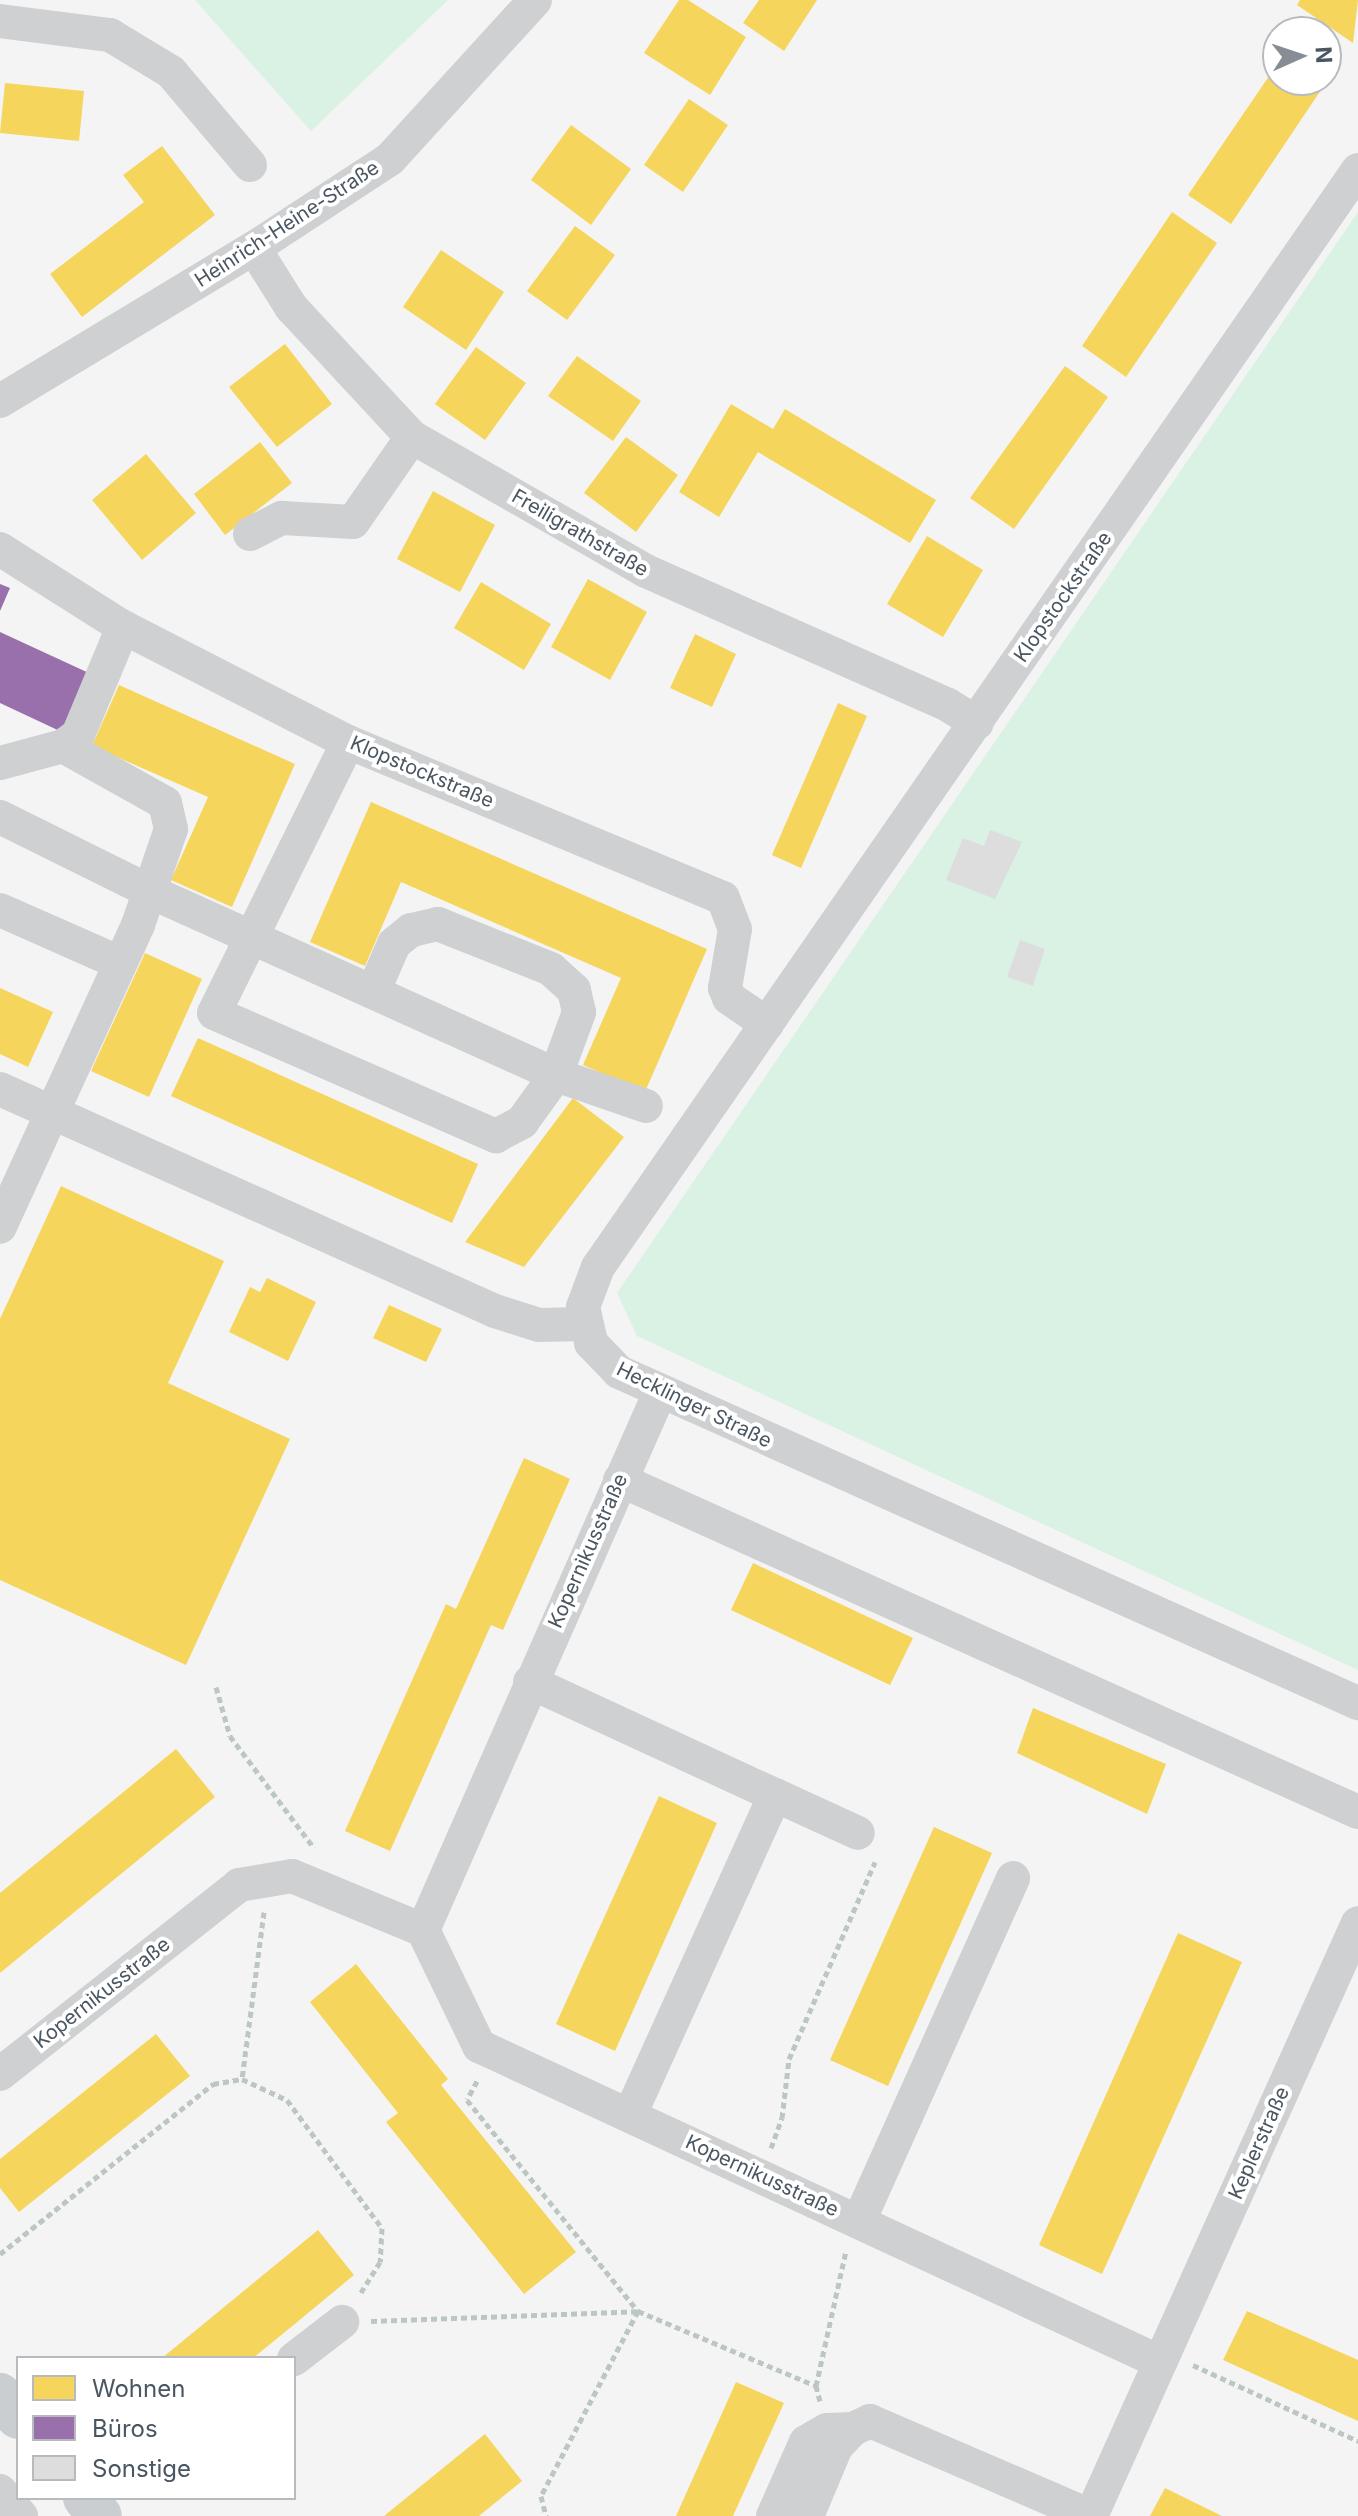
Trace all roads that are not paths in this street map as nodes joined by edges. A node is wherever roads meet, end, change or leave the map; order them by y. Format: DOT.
graph roads {
  1 [pos="535,0"];
  2 [pos="0,21"];
  3 [pos="250,165"];
  4 [pos="1358,170"];
  5 [pos="254,248"];
  6 [pos="0,401"];
  7 [pos="412,437"];
  8 [pos="250,534"];
  9 [pos="0,549"];
  10 [pos="123,627"];
  11 [pos="977,723"];
  12 [pos="348,742"];
  13 [pos="63,746"];
  14 [pos="0,763"];
  15 [pos="0,817"];
  16 [pos="151,892"];
  17 [pos="0,910"];
  18 [pos="254,936"];
  19 [pos="120,963"];
  20 [pos="374,990"];
  21 [pos="767,1024"];
  22 [pos="556,1075"];
  23 [pos="0,1089"];
  24 [pos="646,1106"];
  25 [pos="52,1112"];
  26 [pos="0,1227"];
  27 [pos="584,1324"];
  28 [pos="660,1392"];
  29 [pos="620,1480"];
  30 [pos="530,1682"];
  31 [pos="1358,1703"];
  32 [pos="775,1795"];
  33 [pos="1358,1812"];
  34 [pos="858,1833"];
  35 [pos="1013,1878"];
  36 [pos="1358,1923"];
  37 [pos="423,1930"];
  38 [pos="0,2074"];
  39 [pos="630,2115"];
  40 [pos="859,2221"];
  41 [pos="342,2322"];
  42 [pos="296,2357"];
  43 [pos="1160,2362"];
  44 [pos="0,2395"];
  45 [pos="16,2415"];
  46 [pos="850,2426"];
  47 [pos="0,2491"];
  48 [pos="21,2516"];
  49 [pos="773,2516"];
  50 [pos="807,2516"];
  51 [pos="1091,2516"];
  1 -- 5 [label="street, Heinrich-Heine-Straße"];
  2 -- 3 [label="street"];
  4 -- 11 [label="street, Klopstockstraße"];
  5 -- 6 [label="street, Heinrich-Heine-Straße"];
  5 -- 7 [label="street, Freiligrathstraße"];
  7 -- 8 [label="street"];
  7 -- 11 [label="street, Freiligrathstraße"];
  9 -- 10 [label="street, Klopstockstraße"];
  10 -- 12 [label="street, Klopstockstraße"];
  10 -- 13 [label="street"];
  11 -- 21 [label="street, Klopstockstraße"];
  12 -- 18 [label="street"];
  12 -- 21 [label="street, Klopstockstraße"];
  13 -- 14 [label="street"];
  13 -- 16 [label="street"];
  15 -- 16 [label="street"];
  16 -- 18 [label="street"];
  16 -- 19 [label="street"];
  17 -- 19 [label="street"];
  18 -- 20 [label="street"];
  18 -- 22 [label="street"];
  19 -- 25 [label="street"];
  20 -- 22 [label="street"];
  20 -- 22 [label="street"];
  21 -- 27 [label="street, Klopstockstraße"];
  22 -- 24 [label="street"];
  23 -- 25 [label="street"];
  25 -- 26 [label="street"];
  25 -- 27 [label="street"];
  27 -- 28 [label="street, Hecklinger Straße"];
  28 -- 29 [label="street, Kopernikusstraße"];
  28 -- 31 [label="street, Hecklinger Straße"];
  29 -- 30 [label="street, Kopernikusstraße"];
  29 -- 33 [label="street"];
  30 -- 32 [label="street"];
  30 -- 37 [label="street, Kopernikusstraße"];
  32 -- 34 [label="street"];
  32 -- 39 [label="street"];
  35 -- 40 [label="street"];
  36 -- 43 [label="street, Keplerstraße"];
  37 -- 38 [label="street, Kopernikusstraße"];
  37 -- 39 [label="street, Kopernikusstraße"];
  39 -- 40 [label="street, Kopernikusstraße"];
  40 -- 43 [label="street, Kopernikusstraße"];
  41 -- 42 [label="street"];
  43 -- 51 [label="street, Keplerstraße"];
  44 -- 45 [label="main road"];
  46 -- 49 [label="street"];
  46 -- 50 [label="street"];
  46 -- 51 [label="street"];
  47 -- 48 [label="street"];
}
